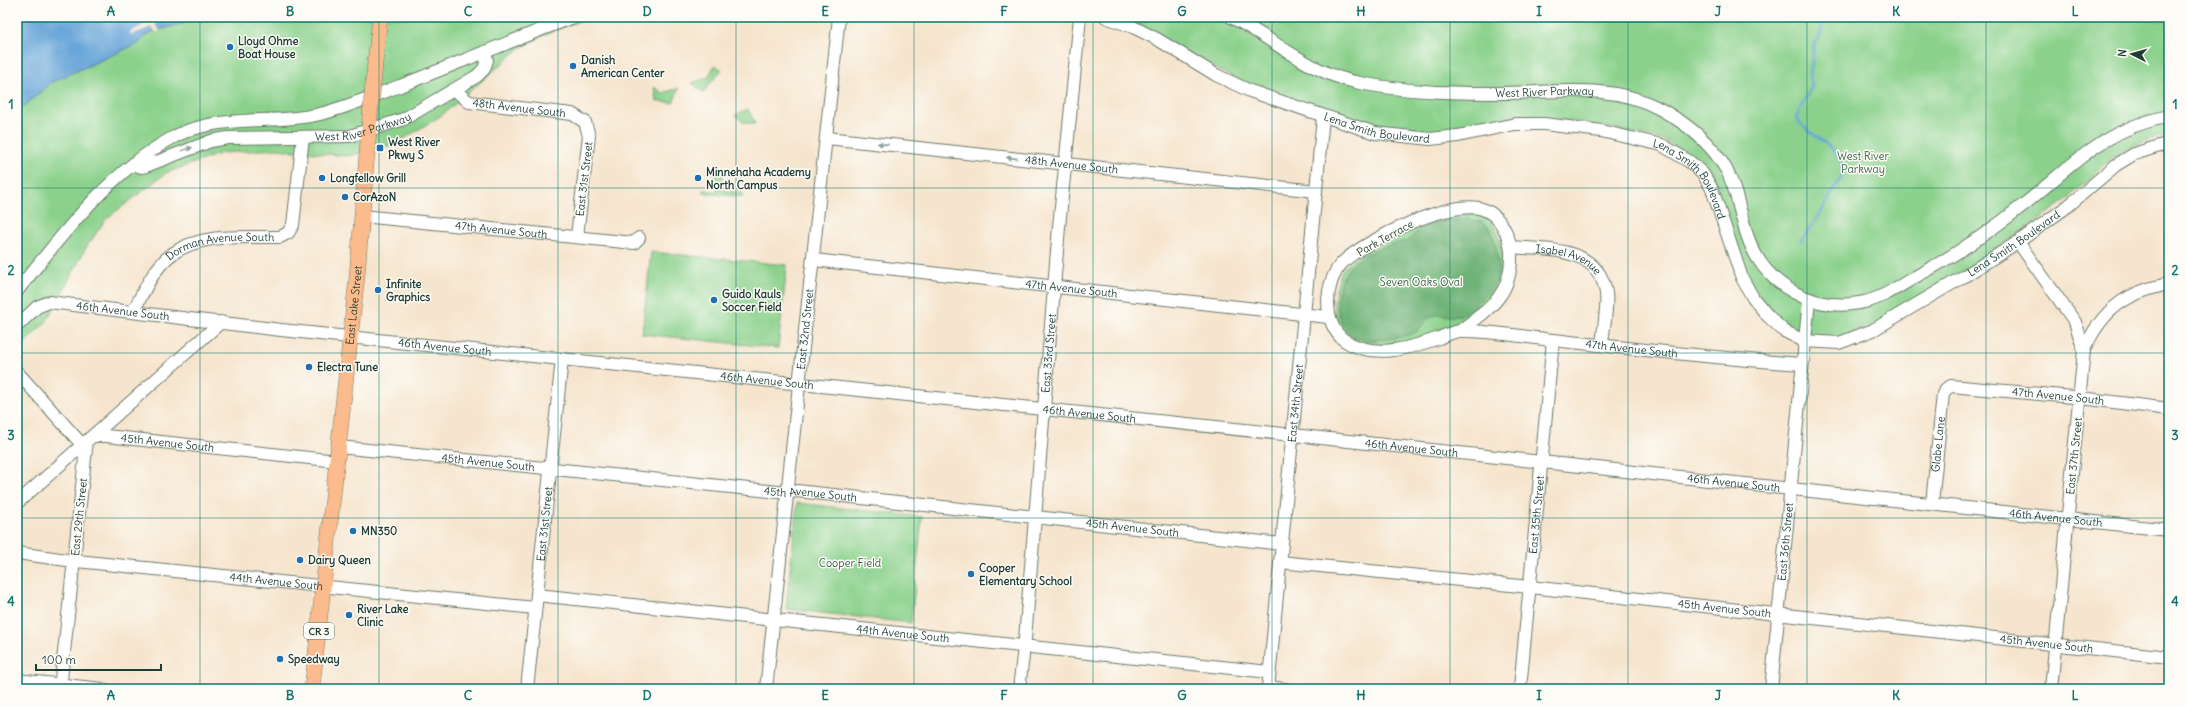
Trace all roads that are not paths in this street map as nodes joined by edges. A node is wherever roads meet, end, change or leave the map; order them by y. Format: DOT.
graph roads {
  1 [pos="380,17"];
  2 [pos="574,17"];
  3 [pos="839,17"];
  4 [pos="1080,17"];
  5 [pos="1106,17"];
  6 [pos="1231,17"];
  7 [pos="485,53"];
  8 [pos="455,90"];
  9 [pos="2169,116"];
  10 [pos="1323,117"];
  11 [pos="585,122"];
  12 [pos="195,129"];
  13 [pos="369,131"];
  14 [pos="303,137"];
  15 [pos="827,138"];
  16 [pos="211,141"];
  17 [pos="2169,143"];
  18 [pos="134,164"];
  19 [pos="1065,164"];
  20 [pos="1316,191"];
  21 [pos="362,216"];
  22 [pos="577,236"];
  23 [pos="639,238"];
  24 [pos="2018,242"];
  25 [pos="1511,247"];
  26 [pos="814,260"];
  27 [pos="2169,284"];
  28 [pos="1054,287"];
  29 [pos="17,291"];
  30 [pos="1809,300"];
  31 [pos="133,312"];
  32 [pos="1304,313"];
  33 [pos="1328,317"];
  34 [pos="221,322"];
  35 [pos="17,326"];
  36 [pos="1461,330"];
  37 [pos="350,337"];
  38 [pos="1553,340"];
  39 [pos="1804,341"];
  40 [pos="1602,345"];
  41 [pos="2084,350"];
  42 [pos="562,359"];
  43 [pos="1802,364"];
  44 [pos="17,372"];
  45 [pos="800,384"];
  46 [pos="1948,387"];
  47 [pos="2080,398"];
  48 [pos="1043,409"];
  49 [pos="2169,409"];
  50 [pos="1293,435"];
  51 [pos="94,436"];
  52 [pos="83,445"];
  53 [pos="338,454"];
  54 [pos="1541,463"];
  55 [pos="550,468"];
  56 [pos="1789,490"];
  57 [pos="788,493"];
  58 [pos="17,503"];
  59 [pos="1932,504"];
  60 [pos="1035,516"];
  61 [pos="2068,519"];
  62 [pos="2169,530"];
  63 [pos="1282,544"];
  64 [pos="17,553"];
  65 [pos="74,561"];
  66 [pos="1280,562"];
  67 [pos="324,587"];
  68 [pos="1530,587"];
  69 [pos="537,595"];
  70 [pos="535,608"];
  71 [pos="1778,614"];
  72 [pos="774,620"];
  73 [pos="2055,645"];
  74 [pos="1024,647"];
  75 [pos="2169,657"];
  76 [pos="1270,672"];
  77 [pos="17,680"];
  78 [pos="61,687"];
  79 [pos="1268,688"];
  80 [pos="103,689"];
  81 [pos="312,689"];
  82 [pos="527,689"];
  83 [pos="766,689"];
  84 [pos="1019,689"];
  85 [pos="1285,689"];
  86 [pos="1520,689"];
  87 [pos="1771,689"];
  88 [pos="2051,689"];
  1 -- 13 [label="main road, East Lake Street / CR 3, bridge"];
  2 -- 7 [label="street, West River Parkway"];
  3 -- 15 [label="street, East 32nd Street"];
  4 -- 19 [label="street, East 33rd Street"];
  5 -- 10 [label="street, Lena Smith Boulevard"];
  6 -- 30 [label="street, West River Parkway"];
  7 -- 8 [label="street, West River Parkway"];
  7 -- 12 [label="street, West River Parkway"];
  8 -- 11 [label="street, 48th Avenue South"];
  8 -- 13 [label="street, West River Parkway"];
  9 -- 30 [label="street, West River Parkway"];
  10 -- 20 [label="street, East 34th Street"];
  10 -- 39 [label="street, Lena Smith Boulevard"];
  11 -- 22 [label="street, East 31st Street"];
  12 -- 16 [label="street"];
  12 -- 18 [label="street, West River Parkway"];
  13 -- 14 [label="street, West River Parkway"];
  13 -- 21 [label="main road, East Lake Street / CR 3"];
  14 -- 16 [label="street, West River Parkway"];
  14 -- 31 [label="street, Dorman Avenue South"];
  19 -- 15 [label="street, 48th Avenue South, one-way"];
  15 -- 26 [label="street, East 32nd Street"];
  18 -- 16 [label="street, West River Parkway, one-way"];
  17 -- 24 [label="street, Lena Smith Boulevard"];
  18 -- 29 [label="street, West River Parkway"];
  19 -- 20 [label="street, 48th Avenue South"];
  19 -- 28 [label="street, East 33rd Street"];
  20 -- 32 [label="street, East 34th Street"];
  21 -- 22 [label="street, 47th Avenue South"];
  21 -- 37 [label="main road, East Lake Street / CR 3"];
  22 -- 23 [label="street, 47th Avenue South"];
  24 -- 39 [label="street, Lena Smith Boulevard"];
  24 -- 41 [label="street, East 37th Street"];
  25 -- 33 [label="street, Park Terrace"];
  25 -- 36 [label="street, Park Terrace"];
  25 -- 40 [label="street, Isabel Avenue"];
  26 -- 28 [label="street, 47th Avenue South"];
  26 -- 45 [label="street, East 32nd Street"];
  27 -- 41 [label="street"];
  28 -- 32 [label="street, 47th Avenue South"];
  28 -- 48 [label="street, East 33rd Street"];
  30 -- 39 [label="street, East 36th Street"];
  31 -- 34 [label="street, 46th Avenue South"];
  31 -- 35 [label="street, 46th Avenue South"];
  32 -- 33 [label="street, 47th Avenue South"];
  32 -- 50 [label="street, East 34th Street"];
  33 -- 36 [label="street, Park Terrace"];
  34 -- 37 [label="street, 46th Avenue South"];
  34 -- 51 [label="street"];
  36 -- 38 [label="street, 47th Avenue South"];
  37 -- 42 [label="street, 46th Avenue South"];
  37 -- 53 [label="main road, East Lake Street / CR 3"];
  38 -- 40 [label="street, 47th Avenue South"];
  38 -- 54 [label="street, East 35th Street"];
  39 -- 43 [label="street, East 36th Street"];
  40 -- 43 [label="street, 47th Avenue South"];
  41 -- 47 [label="street, East 37th Street"];
  42 -- 45 [label="street, 46th Avenue South"];
  42 -- 55 [label="street, East 31st Street"];
  43 -- 56 [label="street, East 36th Street"];
  44 -- 52 [label="street"];
  45 -- 48 [label="street, 46th Avenue South"];
  45 -- 57 [label="street, East 32nd Street"];
  46 -- 47 [label="street, 47th Avenue South"];
  46 -- 59 [label="street, Glabe Lane"];
  47 -- 49 [label="street, 47th Avenue South"];
  47 -- 61 [label="street, East 37th Street"];
  48 -- 50 [label="street, 46th Avenue South"];
  48 -- 60 [label="street, East 33rd Street"];
  50 -- 54 [label="street, 46th Avenue South"];
  50 -- 63 [label="street, East 34th Street"];
  51 -- 52 [label="street"];
  51 -- 53 [label="street, 45th Avenue South"];
  52 -- 58 [label="street"];
  52 -- 65 [label="street, East 29th Street"];
  53 -- 55 [label="street, 45th Avenue South"];
  53 -- 67 [label="main road, East Lake Street / CR 3"];
  54 -- 56 [label="street, 46th Avenue South"];
  54 -- 68 [label="street, East 35th Street"];
  55 -- 57 [label="street, 45th Avenue South"];
  55 -- 69 [label="street, East 31st Street"];
  56 -- 59 [label="street, 46th Avenue South"];
  56 -- 71 [label="street, East 36th Street"];
  57 -- 60 [label="street, 45th Avenue South"];
  57 -- 72 [label="street, East 32nd Street"];
  59 -- 61 [label="street, 46th Avenue South"];
  60 -- 63 [label="street, 45th Avenue South"];
  60 -- 74 [label="street, East 33rd Street"];
  61 -- 62 [label="street, 46th Avenue South"];
  61 -- 73 [label="street, East 37th Street"];
  63 -- 66 [label="street, East 34th Street"];
  64 -- 65 [label="street, 44th Avenue South"];
  65 -- 67 [label="street, 44th Avenue South"];
  65 -- 78 [label="street, East 29th Street"];
  66 -- 68 [label="street, 45th Avenue South"];
  66 -- 76 [label="street, East 34th Street"];
  67 -- 70 [label="street, 44th Avenue South"];
  67 -- 81 [label="main road, East Lake Street / CR 3"];
  68 -- 71 [label="street, 45th Avenue South"];
  68 -- 86 [label="street, East 35th Street"];
  69 -- 70 [label="street, East 31st Street"];
  69 -- 72 [label="street, 44th Avenue South"];
  70 -- 82 [label="street, East 31st Street"];
  71 -- 73 [label="street, 45th Avenue South"];
  71 -- 87 [label="street, East 36th Street"];
  72 -- 74 [label="street, 44th Avenue South"];
  72 -- 83 [label="street, East 32nd Street"];
  73 -- 75 [label="street, 45th Avenue South"];
  73 -- 88 [label="street, East 37th Street"];
  74 -- 76 [label="street, 44th Avenue South"];
  74 -- 84 [label="street, East 33rd Street"];
  76 -- 79 [label="street, East 34th Street"];
  77 -- 78 [label="street"];
  78 -- 80 [label="street"];
  79 -- 85 [label="street"];
}
